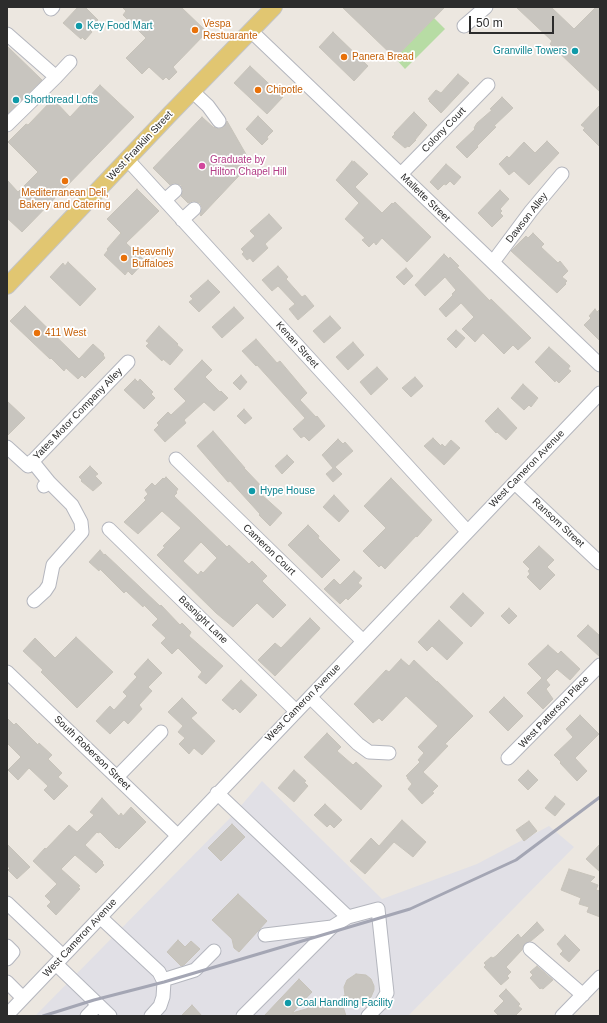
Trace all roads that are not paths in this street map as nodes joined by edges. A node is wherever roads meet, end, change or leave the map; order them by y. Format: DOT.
graph roads {
  1 [pos="274,7"];
  2 [pos="486,7"];
  3 [pos="464,26"];
  4 [pos="251,30"];
  5 [pos="7,34"];
  6 [pos="70,62"];
  7 [pos="56,77"];
  8 [pos="488,85"];
  9 [pos="192,91"];
  10 [pos="219,121"];
  11 [pos="7,125"];
  12 [pos="127,159"];
  13 [pos="401,174"];
  14 [pos="562,174"];
  15 [pos="175,191"];
  16 [pos="165,200"];
  17 [pos="191,206"];
  18 [pos="180,217"];
  19 [pos="493,262"];
  20 [pos="7,286"];
  21 [pos="128,362"];
  22 [pos="600,365"];
  23 [pos="600,393"];
  24 [pos="7,447"];
  25 [pos="176,459"];
  26 [pos="30,463"];
  27 [pos="515,483"];
  28 [pos="110,529"];
  29 [pos="467,531"];
  30 [pos="600,563"];
  31 [pos="34,602"];
  32 [pos="362,641"];
  33 [pos="600,665"];
  34 [pos="7,672"];
  35 [pos="310,696"];
  36 [pos="296,711"];
  37 [pos="161,732"];
  38 [pos="388,752"];
  39 [pos="508,758"];
  40 [pos="117,777"];
  41 [pos="217,793"];
  42 [pos="178,835"];
  43 [pos="7,903"];
  44 [pos="100,916"];
  45 [pos="348,917"];
  46 [pos="332,927"];
  47 [pos="265,935"];
  48 [pos="7,946"];
  49 [pos="530,949"];
  50 [pos="214,951"];
  51 [pos="7,959"];
  52 [pos="59,960"];
  53 [pos="163,980"];
  54 [pos="599,981"];
  55 [pos="7,982"];
  56 [pos="582,995"];
  57 [pos="23,998"];
  58 [pos="98,1005"];
  59 [pos="7,1015"];
  60 [pos="87,1016"];
  61 [pos="110,1016"];
  62 [pos="151,1016"];
  63 [pos="243,1016"];
  64 [pos="368,1016"];
  65 [pos="562,1016"];
  1 -- 4 [label="main road, West Franklin Street"];
  2 -- 3 [label="street"];
  4 -- 9 [label="main road, West Franklin Street"];
  4 -- 13 [label="street, Mallette Street"];
  5 -- 7 [label="street"];
  6 -- 7 [label="street"];
  7 -- 11 [label="street"];
  8 -- 13 [label="street, Colony Court"];
  9 -- 10 [label="street"];
  9 -- 12 [label="main road, West Franklin Street"];
  12 -- 16 [label="street, Kenan Street"];
  12 -- 20 [label="main road, West Franklin Street"];
  13 -- 19 [label="street, Mallette Street"];
  14 -- 19 [label="street, Dawson Alley"];
  15 -- 16 [label="street"];
  16 -- 18 [label="street, Kenan Street"];
  17 -- 18 [label="street"];
  18 -- 29 [label="street, Kenan Street"];
  19 -- 22 [label="street, Mallette Street"];
  21 -- 26 [label="street, Yates Motor Company Alley"];
  23 -- 27 [label="street, West Cameron Avenue"];
  24 -- 26 [label="street"];
  25 -- 32 [label="street, Cameron Court"];
  26 -- 31 [label="street"];
  27 -- 29 [label="street, West Cameron Avenue"];
  27 -- 30 [label="street, Ransom Street"];
  28 -- 36 [label="street, Basnight Lane"];
  29 -- 32 [label="street, West Cameron Avenue"];
  32 -- 35 [label="street, West Cameron Avenue"];
  33 -- 39 [label="street, West Patterson Place"];
  34 -- 40 [label="street, South Roberson Street"];
  35 -- 36 [label="street, West Cameron Avenue"];
  35 -- 38 [label="street"];
  36 -- 41 [label="street, West Cameron Avenue"];
  37 -- 40 [label="street"];
  40 -- 42 [label="street, South Roberson Street"];
  41 -- 42 [label="street, West Cameron Avenue"];
  41 -- 45 [label="street"];
  42 -- 44 [label="street, West Cameron Avenue"];
  43 -- 52 [label="street"];
  44 -- 52 [label="street, West Cameron Avenue"];
  44 -- 53 [label="street"];
  45 -- 46 [label="street"];
  45 -- 64 [label="street"];
  46 -- 47 [label="street"];
  46 -- 63 [label="street"];
  48 -- 51 [label="street"];
  49 -- 56 [label="street"];
  50 -- 53 [label="street"];
  52 -- 57 [label="street, West Cameron Avenue"];
  52 -- 58 [label="street"];
  53 -- 62 [label="street"];
  54 -- 56 [label="street"];
  55 -- 57 [label="street"];
  56 -- 65 [label="street"];
  57 -- 59 [label="street, West Cameron Avenue"];
  58 -- 60 [label="street"];
  58 -- 61 [label="street"];
}
